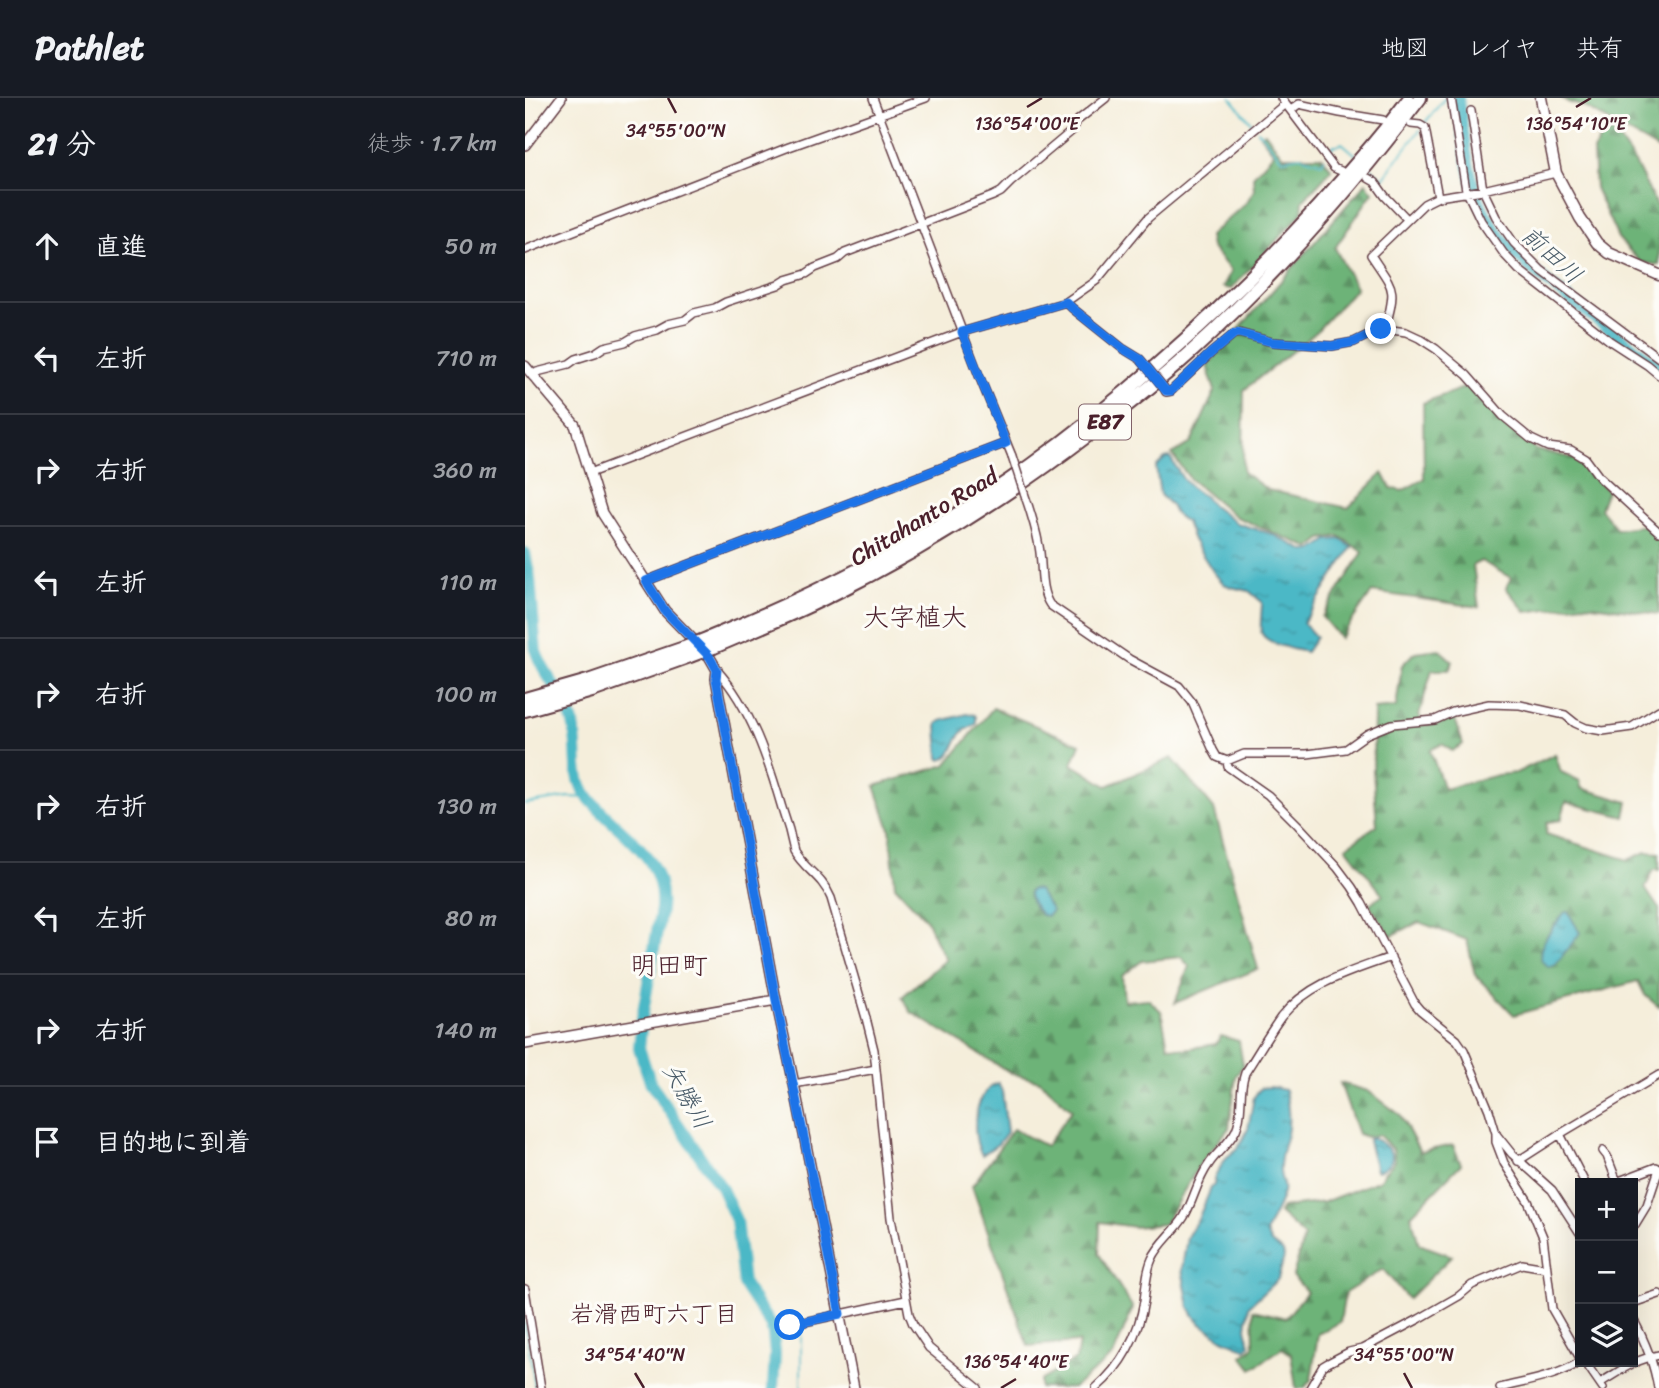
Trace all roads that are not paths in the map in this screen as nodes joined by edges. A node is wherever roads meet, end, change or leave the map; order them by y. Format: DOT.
graph roads {
  1 [pos="561,98"];
  2 [pos="873,98"];
  3 [pos="926,98"];
  4 [pos="1106,98"];
  5 [pos="1410,98"];
  6 [pos="1420,98"];
  7 [pos="1451,98"];
  8 [pos="1541,98"];
  9 [pos="1286,104"];
  10 [pos="1471,111"];
  11 [pos="879,115"];
  12 [pos="1383,120"];
  13 [pos="1411,124"];
  14 [pos="525,145"];
  15 [pos="1342,171"];
  16 [pos="1556,173"];
  17 [pos="1368,178"];
  18 [pos="1483,190"];
  19 [pos="1468,193"];
  20 [pos="1438,197"];
  21 [pos="1407,219"];
  22 [pos="920,223"];
  23 [pos="525,250"];
  24 [pos="1659,275"];
  25 [pos="1066,302"];
  26 [pos="1385,329"];
  27 [pos="962,332"];
  28 [pos="1659,358"];
  29 [pos="525,366"];
  30 [pos="1659,375"];
  31 [pos="532,376"];
  32 [pos="1006,443"];
  33 [pos="590,472"];
  34 [pos="1659,532"];
  35 [pos="646,581"];
  36 [pos="711,642"];
  37 [pos="717,670"];
  38 [pos="528,704"];
  39 [pos="1659,710"];
  40 [pos="1227,761"];
  41 [pos="1391,957"];
  42 [pos="776,1000"];
  43 [pos="525,1044"];
  44 [pos="876,1069"];
  45 [pos="1659,1075"];
  46 [pos="795,1084"];
  47 [pos="1496,1133"];
  48 [pos="1560,1134"];
  49 [pos="1603,1151"];
  50 [pos="1518,1161"];
  51 [pos="1659,1169"];
  52 [pos="1582,1178"];
  53 [pos="1614,1178"];
  54 [pos="1627,1178"];
  55 [pos="1638,1220"];
  56 [pos="1575,1225"];
  57 [pos="1546,1268"];
  58 [pos="525,1289"];
  59 [pos="1659,1294"];
  60 [pos="906,1300"];
  61 [pos="1638,1301"];
  62 [pos="840,1314"];
  63 [pos="790,1325"];
  64 [pos="1638,1328"];
  65 [pos="1575,1348"];
  66 [pos="1655,1356"];
  67 [pos="1575,1364"];
  68 [pos="1587,1367"];
  69 [pos="1539,1378"];
  70 [pos="1602,1386"];
  71 [pos="541,1388"];
  72 [pos="855,1388"];
  73 [pos="978,1388"];
  74 [pos="1095,1388"];
  75 [pos="1310,1388"];
  76 [pos="1500,1388"];
  77 [pos="1541,1388"];
  78 [pos="1658,1388"];
  1 -- 14 [label="street"];
  2 -- 11 [label="street"];
  3 -- 11 [label="street"];
  4 -- 22 [label="street"];
  5 -- 36 [label="highway, Chitahanto Road / E87"];
  6 -- 36 [label="highway, Chitahanto Road / E87"];
  7 -- 19 [label="street"];
  8 -- 16 [label="main road"];
  9 -- 12 [label="street"];
  9 -- 15 [label="street"];
  9 -- 25 [label="street"];
  10 -- 18 [label="street"];
  11 -- 22 [label="street"];
  11 -- 23 [label="street"];
  13 -- 20 [label="street"];
  16 -- 18 [label="street"];
  16 -- 24 [label="main road"];
  17 -- 21 [label="street"];
  18 -- 19 [label="street"];
  18 -- 28 [label="street"];
  19 -- 20 [label="street"];
  19 -- 30 [label="street"];
  20 -- 21 [label="street"];
  21 -- 26 [label="street"];
  22 -- 27 [label="street"];
  22 -- 31 [label="street"];
  25 -- 26 [label="street, bridge"];
  25 -- 27 [label="street"];
  26 -- 34 [label="street"];
  27 -- 32 [label="street"];
  27 -- 33 [label="street"];
  29 -- 31 [label="street"];
  31 -- 33 [label="street"];
  32 -- 35 [label="street"];
  32 -- 40 [label="street, bridge"];
  33 -- 35 [label="street"];
  35 -- 37 [label="street"];
  36 -- 38 [label="highway, Chitahanto Road / E87, bridge"];
  37 -- 42 [label="street"];
  37 -- 44 [label="street"];
  39 -- 40 [label="street"];
  40 -- 41 [label="street"];
  41 -- 47 [label="street"];
  41 -- 74 [label="street"];
  42 -- 43 [label="street"];
  42 -- 46 [label="street"];
  44 -- 46 [label="street"];
  44 -- 60 [label="street"];
  45 -- 48 [label="street"];
  46 -- 62 [label="street"];
  47 -- 50 [label="street"];
  47 -- 57 [label="street"];
  48 -- 50 [label="street"];
  48 -- 52 [label="street"];
  49 -- 53 [label="street"];
  50 -- 56 [label="street"];
  51 -- 54 [label="street"];
  51 -- 55 [label="street"];
  57 -- 65 [label="street"];
  57 -- 75 [label="street"];
  58 -- 71 [label="street"];
  59 -- 61 [label="street"];
  60 -- 62 [label="street"];
  60 -- 73 [label="street"];
  62 -- 63 [label="street"];
  62 -- 72 [label="street"];
  64 -- 66 [label="street"];
  66 -- 70 [label="street"];
  66 -- 78 [label="street"];
  67 -- 69 [label="street"];
  68 -- 70 [label="street"];
  69 -- 76 [label="street"];
  69 -- 77 [label="street"];
}
